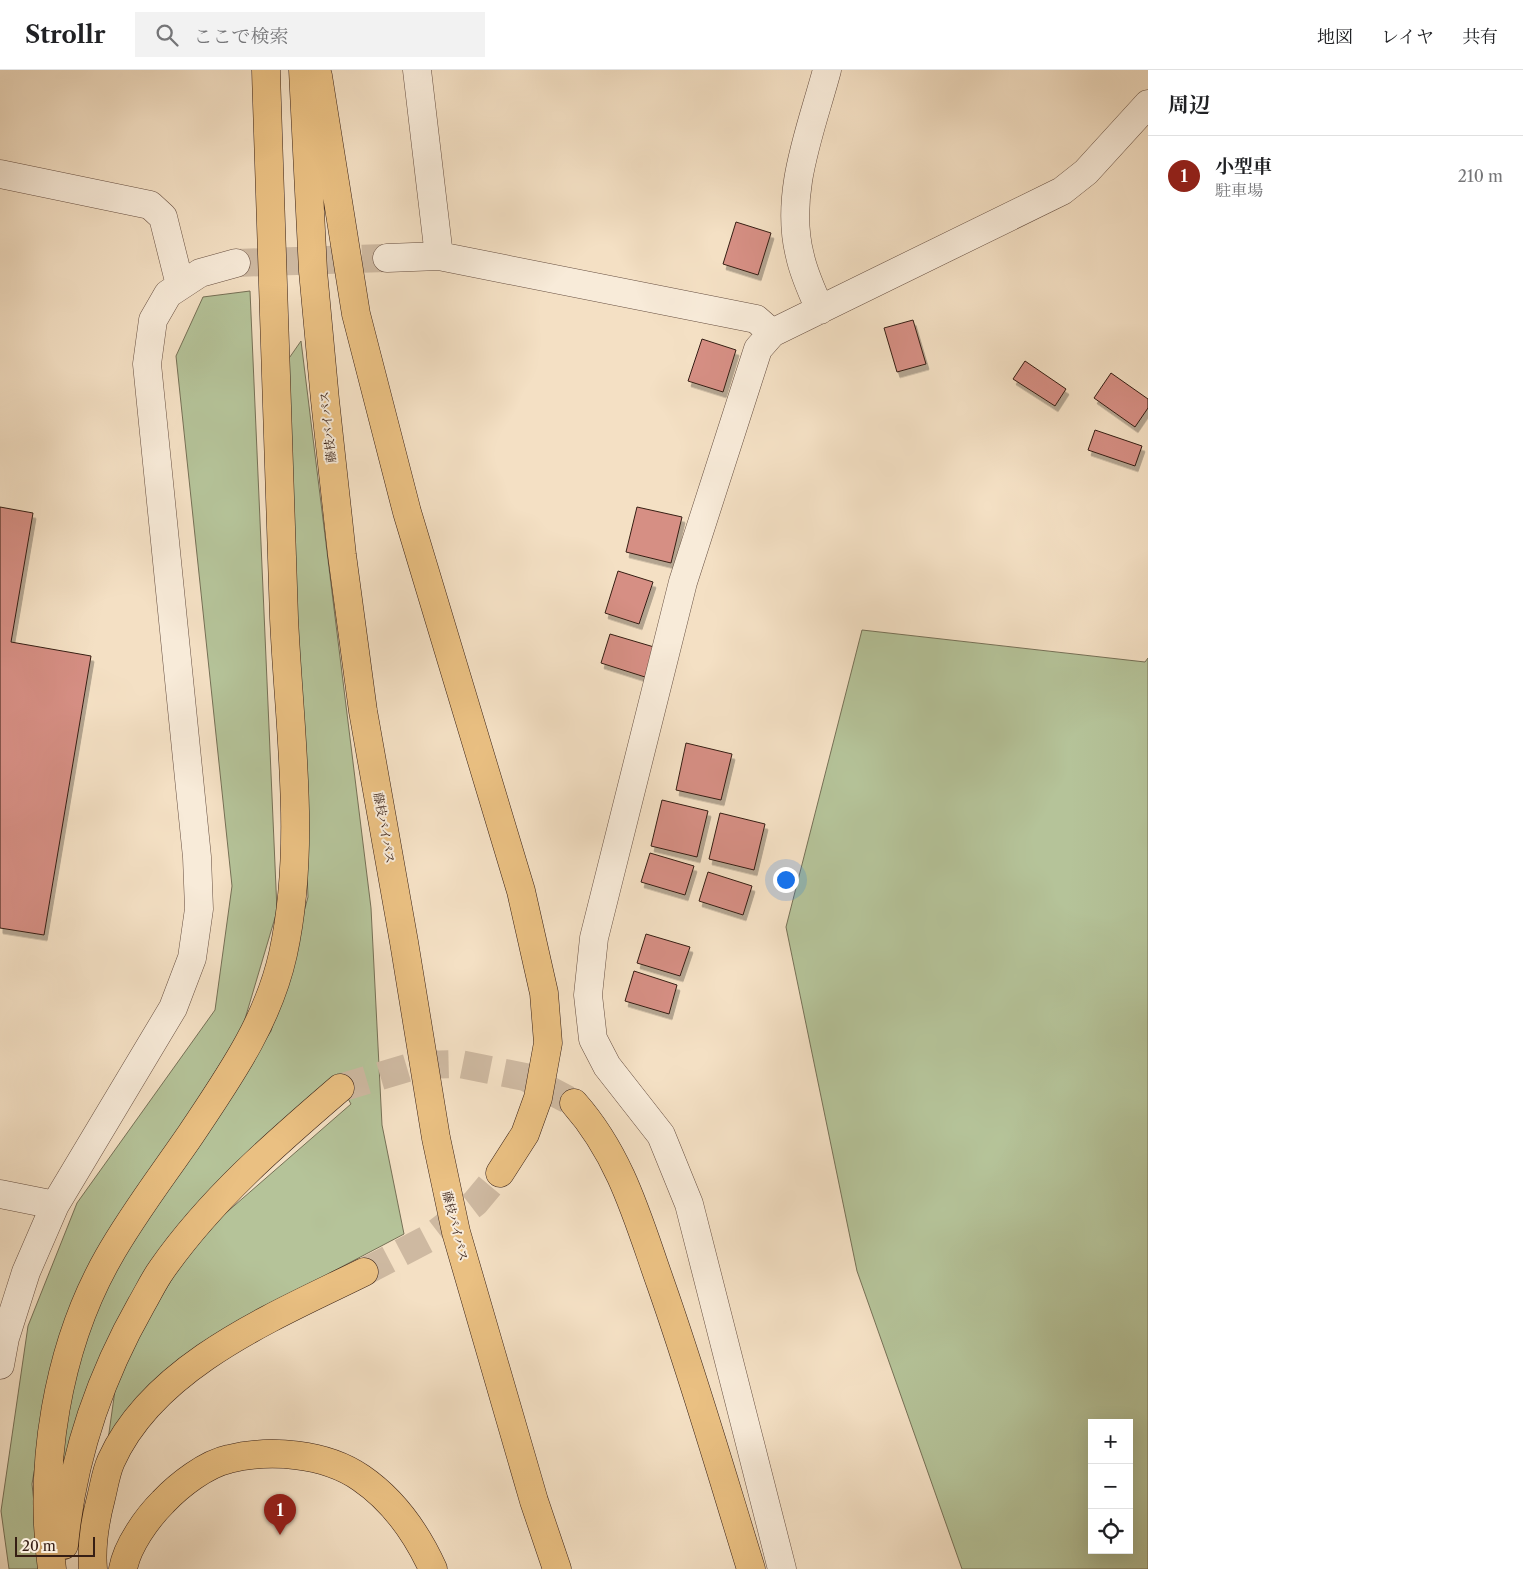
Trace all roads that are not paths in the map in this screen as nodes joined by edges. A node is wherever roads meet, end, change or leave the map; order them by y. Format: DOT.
graph roads {
  1 [pos="266,70"];
  2 [pos="303,70"];
  3 [pos="317,70"];
  4 [pos="417,70"];
  5 [pos="828,70"];
  6 [pos="1148,104"];
  7 [pos="0,174"];
  8 [pos="438,256"];
  9 [pos="387,258"];
  10 [pos="236,263"];
  11 [pos="180,285"];
  12 [pos="820,310"];
  13 [pos="772,333"];
  14 [pos="340,1088"];
  15 [pos="574,1103"];
  16 [pos="500,1173"];
  17 [pos="0,1194"];
  18 [pos="55,1205"];
  19 [pos="364,1272"];
  20 [pos="0,1365"];
  21 [pos="52,1569"];
  22 [pos="61,1569"];
  23 [pos="93,1569"];
  24 [pos="123,1569"];
  25 [pos="433,1569"];
  26 [pos="558,1569"];
  27 [pos="751,1569"];
  28 [pos="782,1569"];
  1 -- 21 [label="highway"];
  2 -- 26 [label="highway, 藤枝バイパス"];
  3 -- 16 [label="highway"];
  4 -- 8 [label="street"];
  5 -- 12 [label="street"];
  6 -- 12 [label="street"];
  7 -- 11 [label="street"];
  8 -- 9 [label="street"];
  8 -- 13 [label="street"];
  10 -- 11 [label="street"];
  11 -- 18 [label="street"];
  12 -- 13 [label="street"];
  13 -- 28 [label="street"];
  14 -- 22 [label="highway"];
  15 -- 27 [label="highway"];
  17 -- 18 [label="street"];
  18 -- 20 [label="street"];
  19 -- 23 [label="highway"];
  24 -- 25 [label="highway"];
}
